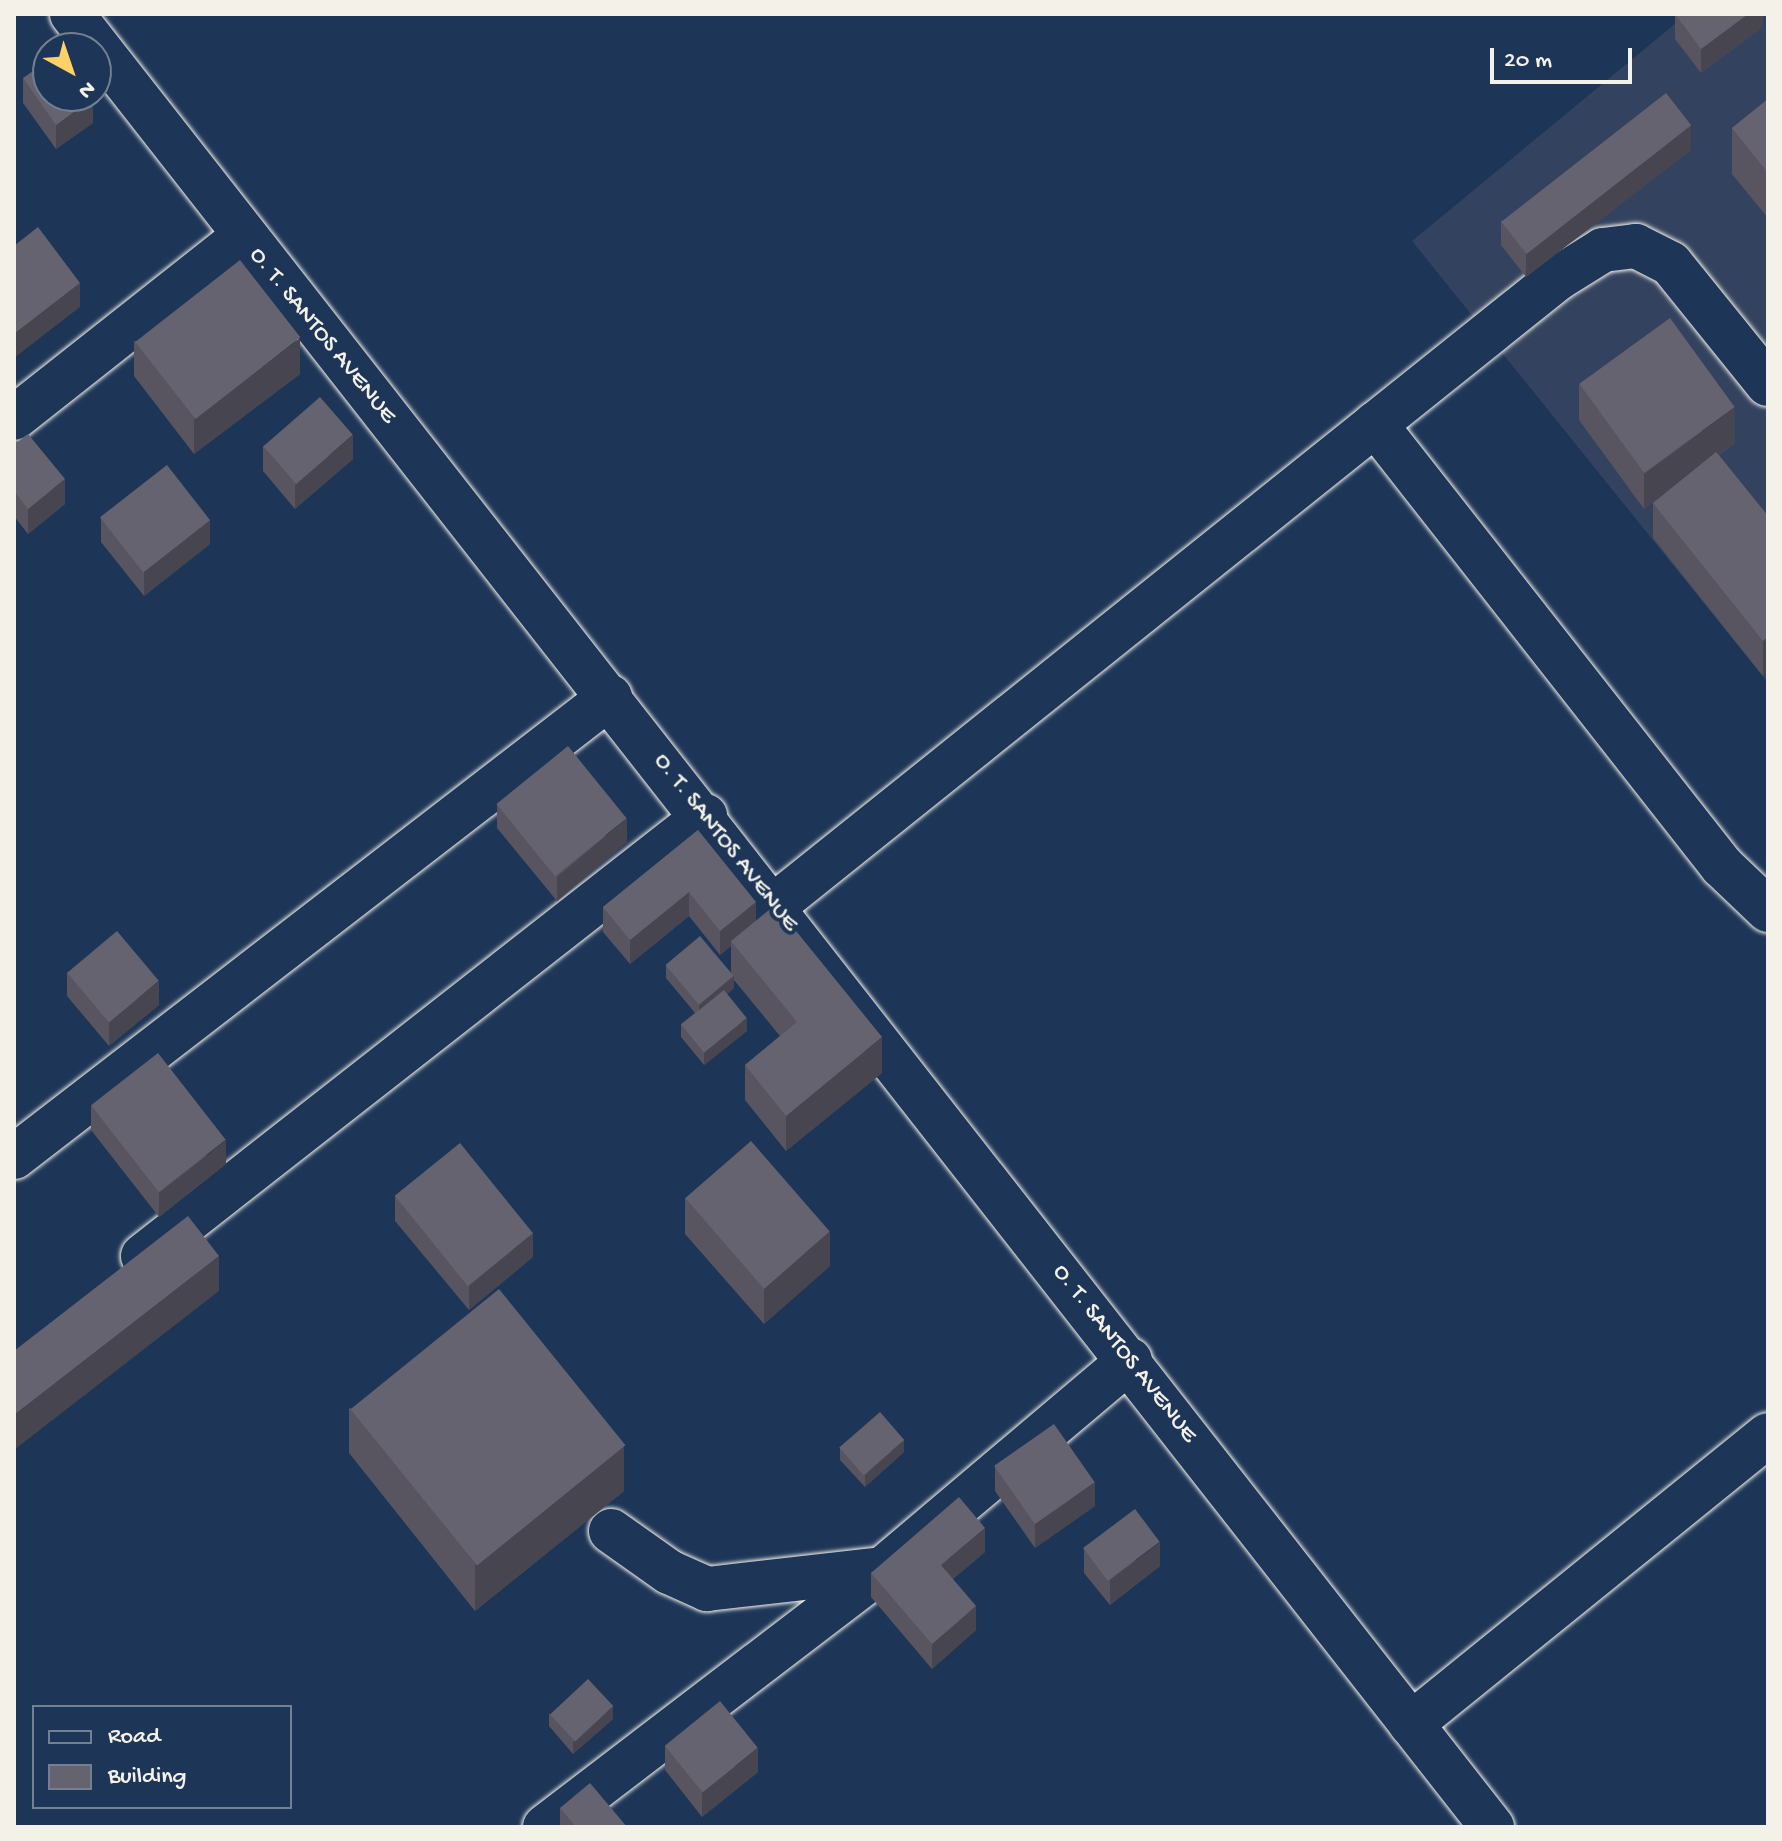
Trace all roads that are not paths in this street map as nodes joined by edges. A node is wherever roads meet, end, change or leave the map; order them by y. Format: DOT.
graph roads {
  1 [pos="72,14"];
  2 [pos="243,237"];
  3 [pos="1768,384"];
  4 [pos="14,418"];
  5 [pos="1375,424"];
  6 [pos="610,697"];
  7 [pos="705,816"];
  8 [pos="775,905"];
  9 [pos="1768,910"];
  10 [pos="14,1157"];
  11 [pos="114,1278"];
  12 [pos="1130,1360"];
  13 [pos="1768,1435"];
  14 [pos="611,1531"];
  15 [pos="884,1568"];
  16 [pos="1411,1724"];
  17 [pos="595,1790"];
  18 [pos="545,1827"];
  19 [pos="624,1827"];
  20 [pos="1492,1827"];
  1 -- 2 [label="street, O. T. SANTOS AVENUE"];
  2 -- 4 [label="street"];
  2 -- 6 [label="street, O. T. SANTOS AVENUE"];
  3 -- 5 [label="street"];
  5 -- 8 [label="street"];
  5 -- 9 [label="street"];
  6 -- 7 [label="street, O. T. SANTOS AVENUE"];
  6 -- 10 [label="street"];
  7 -- 8 [label="street, O. T. SANTOS AVENUE"];
  7 -- 11 [label="street"];
  8 -- 12 [label="street, O. T. SANTOS AVENUE"];
  12 -- 15 [label="street"];
  12 -- 16 [label="street, O. T. SANTOS AVENUE"];
  13 -- 16 [label="street"];
  14 -- 15 [label="street"];
  15 -- 17 [label="street"];
  16 -- 20 [label="street, O. T. SANTOS AVENUE"];
  17 -- 18 [label="street"];
  17 -- 19 [label="street"];
}
